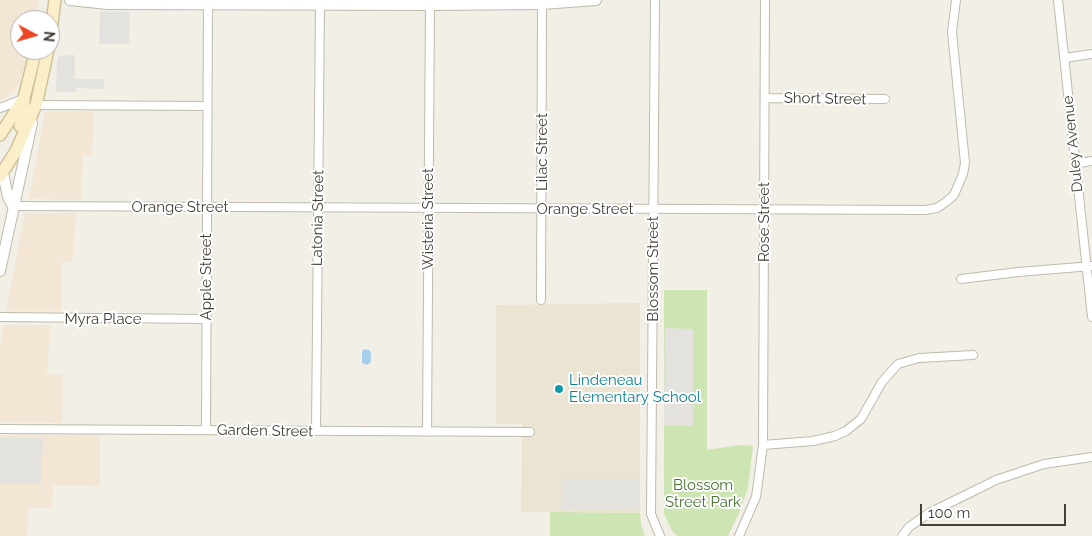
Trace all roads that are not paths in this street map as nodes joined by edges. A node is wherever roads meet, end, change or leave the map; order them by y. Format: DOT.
graph roads {
  1 [pos="70,0"];
  2 [pos="596,0"];
  3 [pos="654,0"];
  4 [pos="765,0"];
  5 [pos="956,0"];
  6 [pos="1058,0"];
  7 [pos="355,2"];
  8 [pos="320,4"];
  9 [pos="542,4"];
  10 [pos="208,5"];
  11 [pos="430,5"];
  12 [pos="1092,54"];
  13 [pos="1064,58"];
  14 [pos="34,60"];
  15 [pos="46,60"];
  16 [pos="24,98"];
  17 [pos="765,98"];
  18 [pos="885,99"];
  19 [pos="36,106"];
  20 [pos="206,106"];
  21 [pos="0,108"];
  22 [pos="0,136"];
  23 [pos="1092,162"];
  24 [pos="1075,164"];
  25 [pos="1,175"];
  26 [pos="13,206"];
  27 [pos="318,207"];
  28 [pos="206,208"];
  29 [pos="428,208"];
  30 [pos="542,209"];
  31 [pos="653,210"];
  32 [pos="763,210"];
  33 [pos="1089,266"];
  34 [pos="0,271"];
  35 [pos="961,279"];
  36 [pos="541,300"];
  37 [pos="0,317"];
  38 [pos="1092,317"];
  39 [pos="206,319"];
  40 [pos="973,355"];
  41 [pos="0,429"];
  42 [pos="206,430"];
  43 [pos="316,431"];
  44 [pos="427,432"];
  45 [pos="530,432"];
  46 [pos="763,445"];
  47 [pos="1092,457"];
  48 [pos="660,536"];
  49 [pos="739,536"];
  50 [pos="902,536"];
  1 -- 10 [label="street"];
  2 -- 9 [label="street"];
  3 -- 31 [label="street, Blossom Street"];
  4 -- 17 [label="street, Rose Street"];
  5 -- 32 [label="street, Orange Street"];
  6 -- 13 [label="street, Duley Avenue"];
  7 -- 8 [label="street"];
  7 -- 11 [label="street"];
  8 -- 10 [label="street"];
  8 -- 27 [label="street, Latonia Street"];
  9 -- 11 [label="street"];
  9 -- 30 [label="street, Lilac Street"];
  10 -- 20 [label="street, Apple Street"];
  11 -- 29 [label="street, Wisteria Street"];
  12 -- 13 [label="street"];
  13 -- 24 [label="street, Duley Avenue"];
  14 -- 16 [label="main road"];
  15 -- 19 [label="main road"];
  16 -- 21 [label="street"];
  16 -- 22 [label="main road"];
  16 -- 25 [label="main road"];
  17 -- 18 [label="street, Short Street"];
  17 -- 32 [label="street, Rose Street"];
  19 -- 20 [label="street"];
  19 -- 25 [label="main road"];
  19 -- 26 [label="street"];
  20 -- 28 [label="street, Apple Street"];
  23 -- 24 [label="street"];
  24 -- 33 [label="street, Duley Avenue"];
  25 -- 26 [label="street"];
  26 -- 28 [label="street, Orange Street"];
  26 -- 34 [label="street"];
  27 -- 28 [label="street, Orange Street"];
  27 -- 29 [label="street, Orange Street"];
  27 -- 43 [label="street, Latonia Street"];
  28 -- 39 [label="street, Apple Street"];
  29 -- 30 [label="street, Orange Street"];
  29 -- 44 [label="street, Wisteria Street"];
  30 -- 31 [label="street, Orange Street"];
  30 -- 36 [label="street, Lilac Street"];
  31 -- 32 [label="street, Orange Street"];
  31 -- 48 [label="street, Blossom Street"];
  32 -- 46 [label="street, Rose Street"];
  33 -- 35 [label="street"];
  33 -- 38 [label="street, Duley Avenue"];
  37 -- 39 [label="street, Myra Place"];
  39 -- 42 [label="street, Apple Street"];
  40 -- 46 [label="street"];
  41 -- 42 [label="street, Garden Street"];
  42 -- 43 [label="street, Garden Street"];
  43 -- 44 [label="street, Garden Street"];
  44 -- 45 [label="street, Garden Street"];
  46 -- 49 [label="street, Rose Street"];
  47 -- 50 [label="street"];
}
